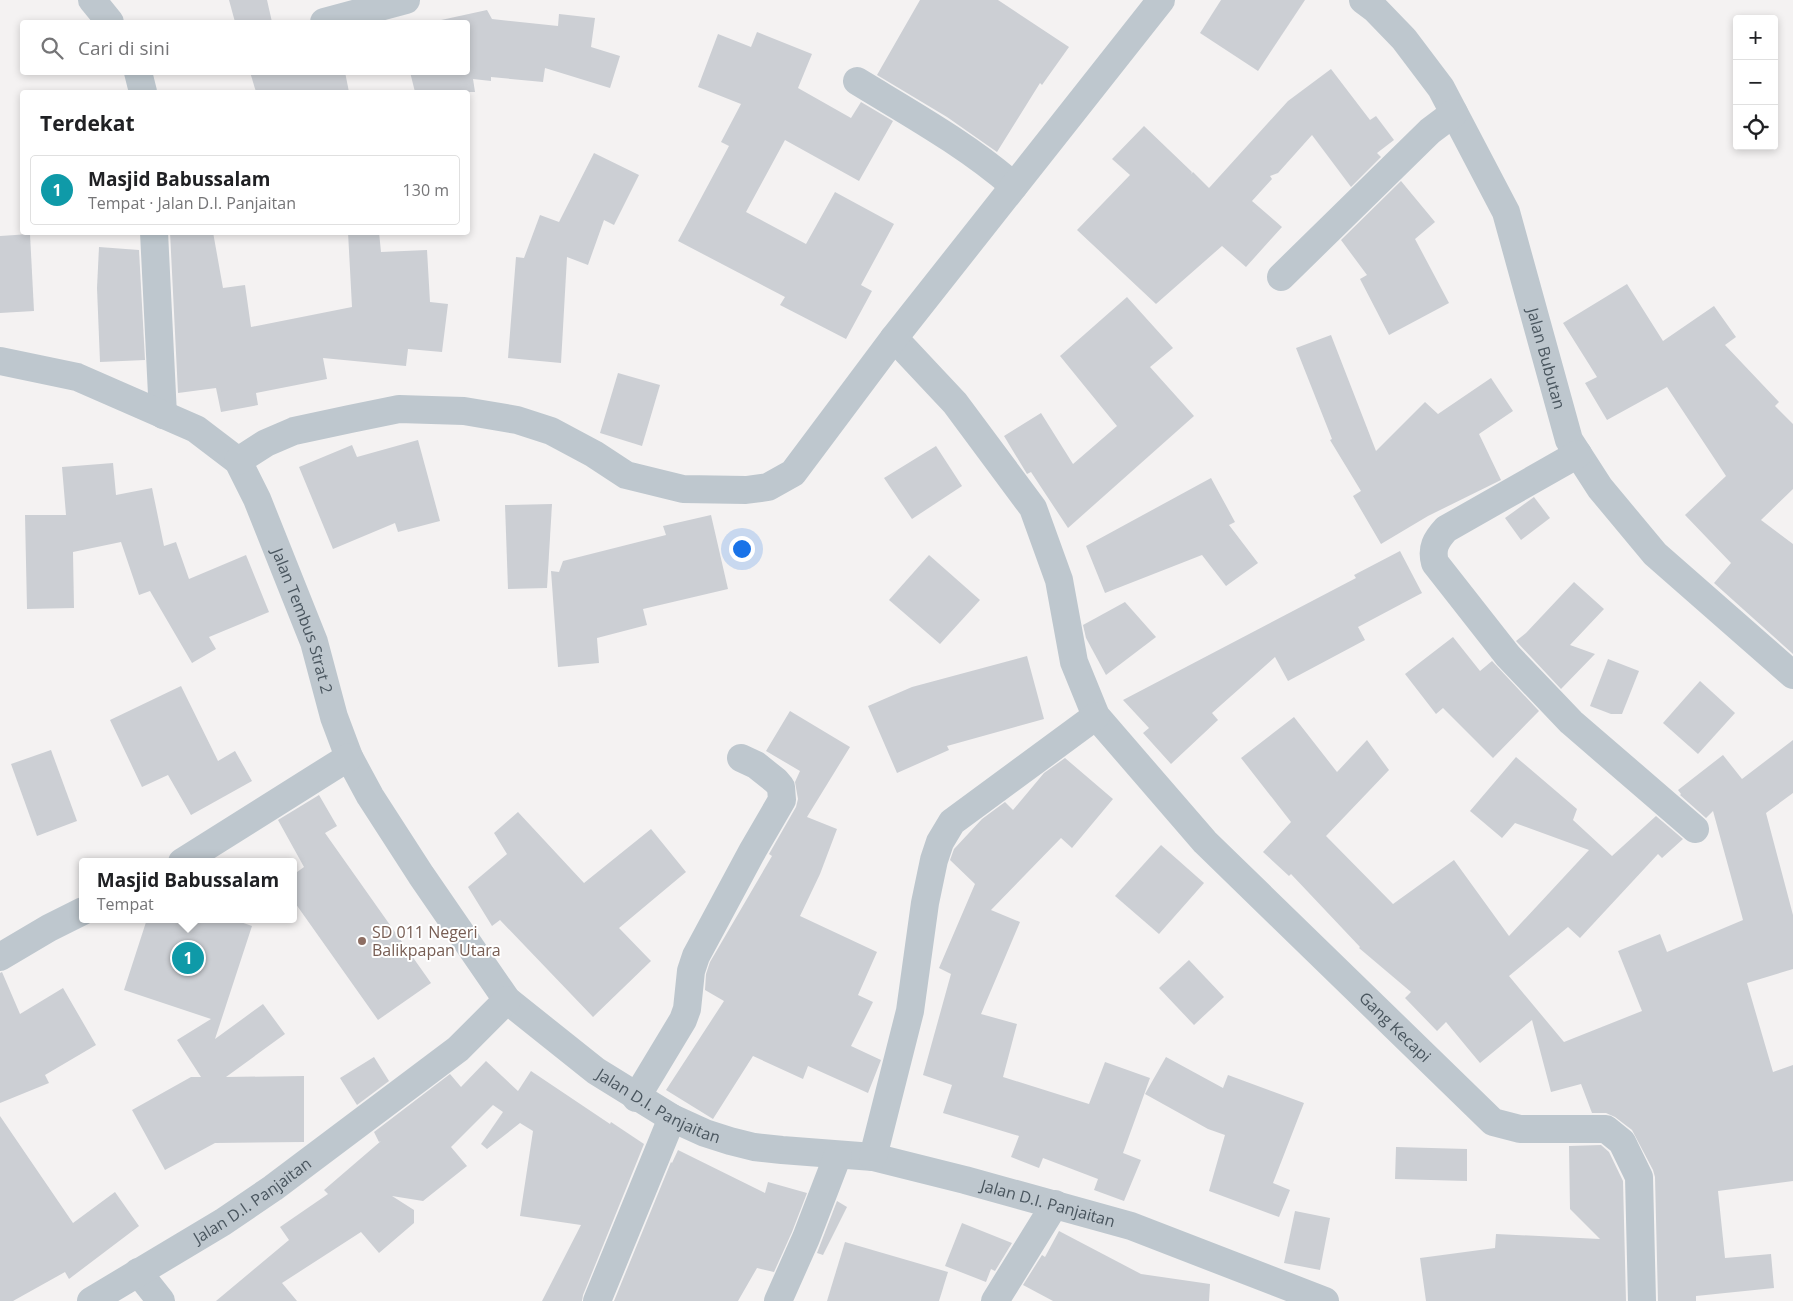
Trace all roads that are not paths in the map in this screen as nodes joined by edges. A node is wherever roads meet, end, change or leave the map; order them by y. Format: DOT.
graph roads {
  1 [pos="92,0"];
  2 [pos="406,0"];
  3 [pos="1161,0"];
  4 [pos="1363,0"];
  5 [pos="108,20"];
  6 [pos="331,20"];
  7 [pos="857,81"];
  8 [pos="1454,113"];
  9 [pos="1014,186"];
  10 [pos="154,235"];
  11 [pos="1281,276"];
  12 [pos="894,338"];
  13 [pos="0,361"];
  14 [pos="162,415"];
  15 [pos="1578,454"];
  16 [pos="238,461"];
  17 [pos="1793,675"];
  18 [pos="1096,716"];
  19 [pos="349,757"];
  20 [pos="741,758"];
  21 [pos="1695,829"];
  22 [pos="188,858"];
  23 [pos="79,913"];
  24 [pos="0,957"];
  25 [pos="508,1000"];
  26 [pos="636,1098"];
  27 [pos="672,1118"];
  28 [pos="838,1155"];
  29 [pos="872,1157"];
  30 [pos="1055,1204"];
  31 [pos="138,1272"];
  32 [pos="1320,1300"];
  33 [pos="91,1301"];
  34 [pos="161,1301"];
  35 [pos="597,1301"];
  36 [pos="778,1301"];
  37 [pos="995,1301"];
  38 [pos="1642,1301"];
  1 -- 5 [label="street"];
  2 -- 6 [label="street"];
  3 -- 9 [label="street"];
  4 -- 8 [label="street, Jalan Bubutan"];
  7 -- 9 [label="street"];
  8 -- 11 [label="street"];
  8 -- 15 [label="street, Jalan Bubutan"];
  9 -- 12 [label="street"];
  10 -- 14 [label="street"];
  12 -- 16 [label="street"];
  12 -- 18 [label="street, Gang Kecapi"];
  13 -- 14 [label="street, Jalan Tembus Strat 2"];
  14 -- 16 [label="street, Jalan Tembus Strat 2"];
  15 -- 17 [label="street, Jalan Bubutan"];
  15 -- 21 [label="street"];
  16 -- 19 [label="street, Jalan Tembus Strat 2"];
  18 -- 29 [label="street"];
  18 -- 38 [label="street, Gang Kecapi"];
  19 -- 22 [label="street"];
  19 -- 25 [label="street, Jalan Tembus Strat 2"];
  20 -- 26 [label="street"];
  23 -- 24 [label="street"];
  25 -- 26 [label="street, Jalan D.I. Panjaitan"];
  25 -- 31 [label="street, Jalan D.I. Panjaitan"];
  26 -- 27 [label="street, Jalan D.I. Panjaitan"];
  27 -- 28 [label="street, Jalan D.I. Panjaitan"];
  27 -- 35 [label="street"];
  28 -- 29 [label="street, Jalan D.I. Panjaitan"];
  28 -- 36 [label="street"];
  29 -- 30 [label="street, Jalan D.I. Panjaitan"];
  30 -- 32 [label="street, Jalan D.I. Panjaitan"];
  30 -- 37 [label="street"];
  31 -- 33 [label="street, Jalan D.I. Panjaitan"];
  31 -- 34 [label="street"];
}
